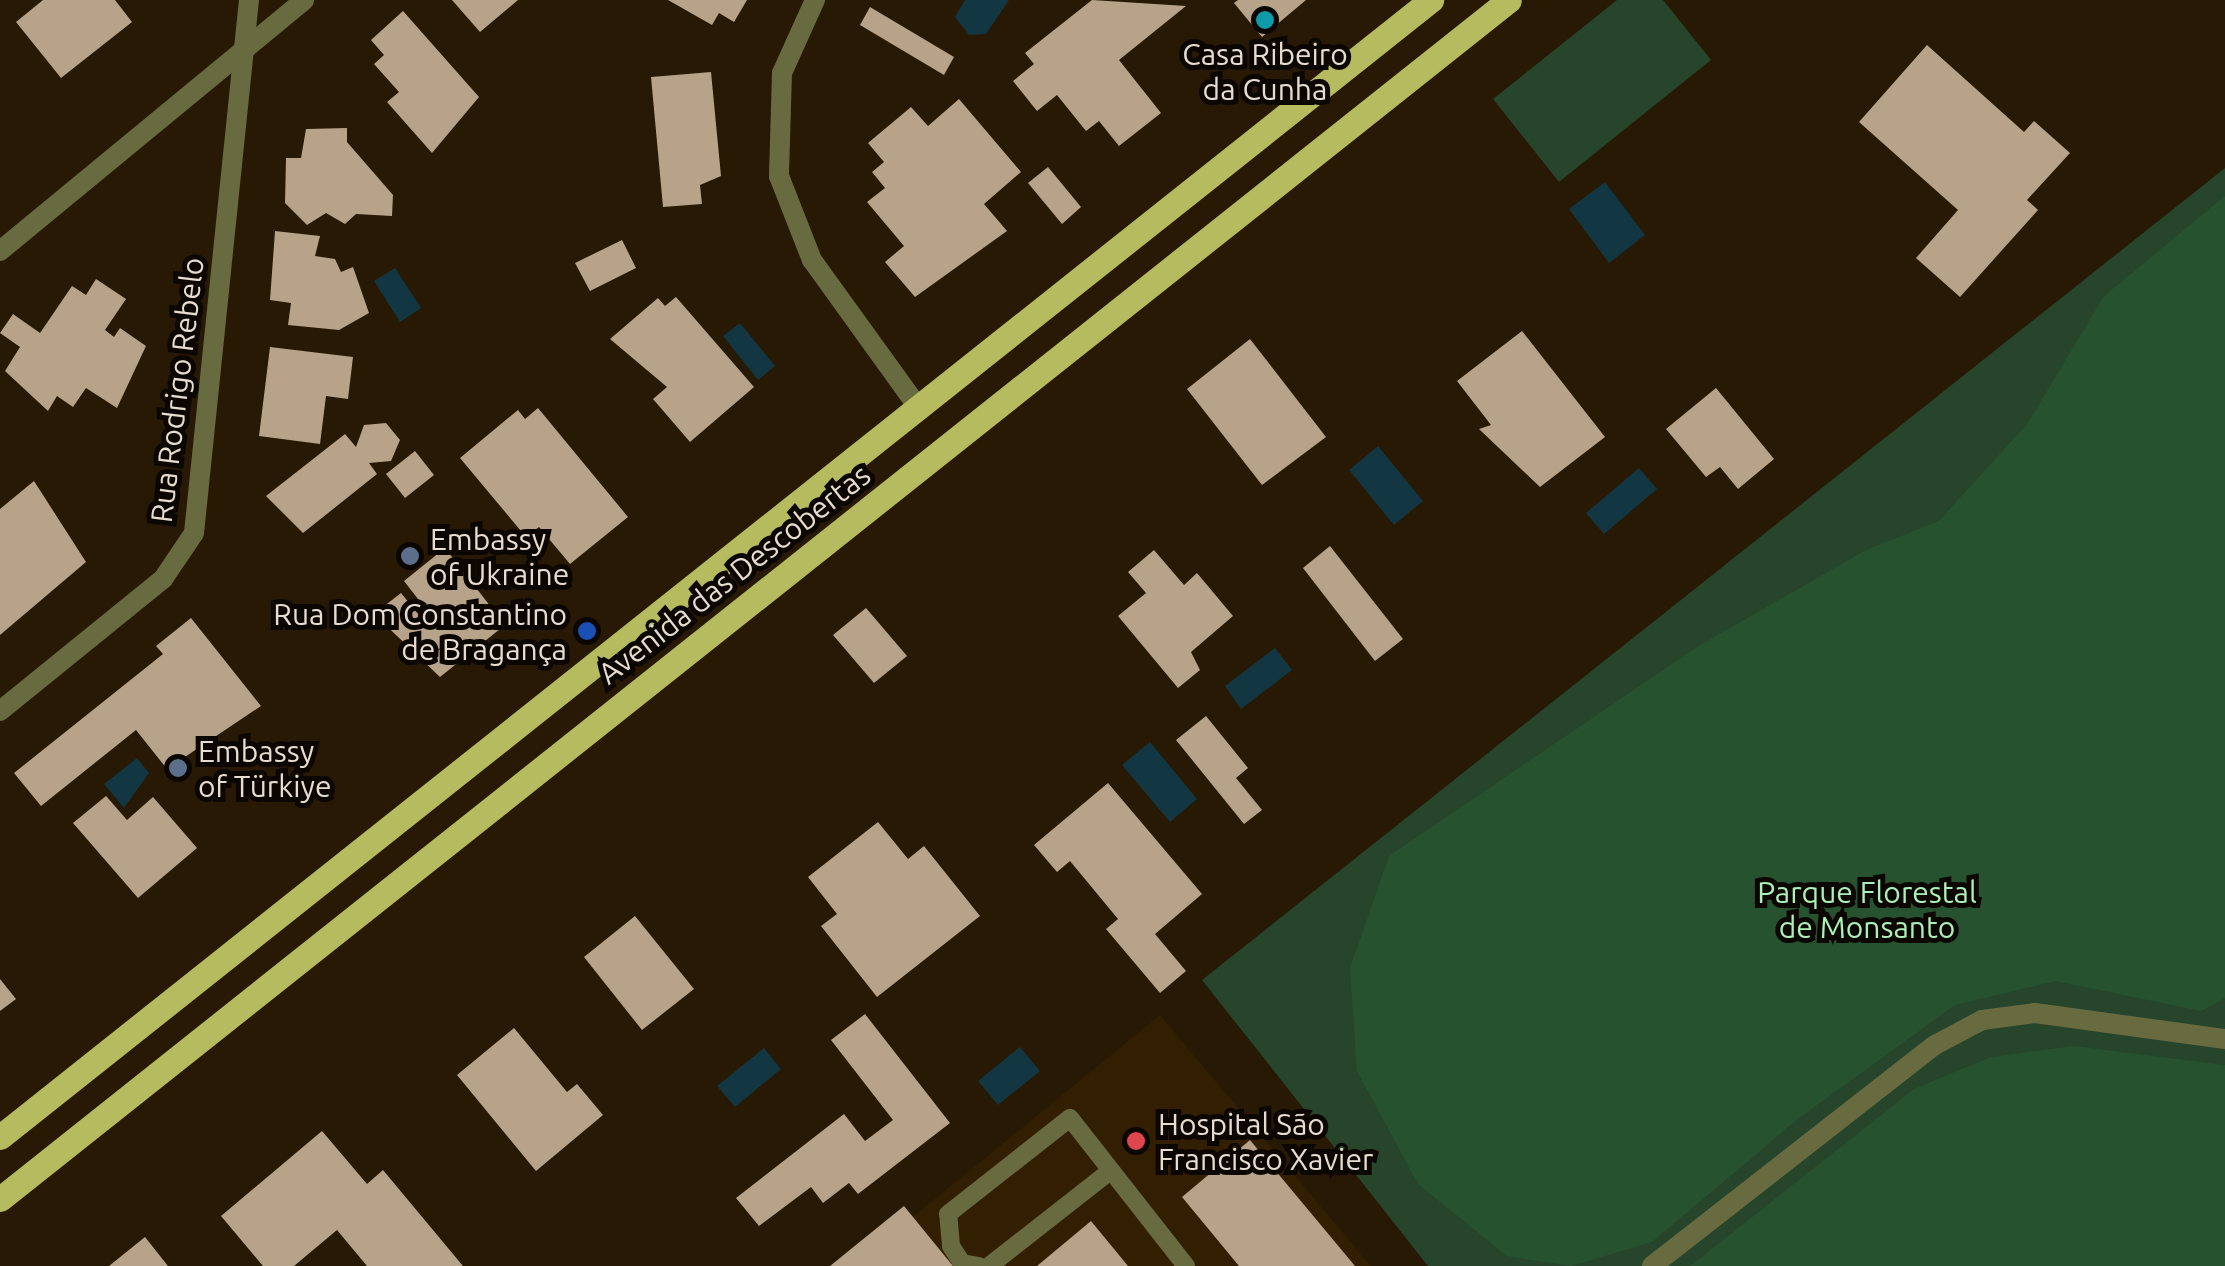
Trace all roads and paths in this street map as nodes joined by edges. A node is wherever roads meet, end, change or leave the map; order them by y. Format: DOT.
graph roads {
  1 [pos="248,0"];
  2 [pos="304,0"];
  3 [pos="816,0"];
  4 [pos="1431,0"];
  5 [pos="1509,0"];
  6 [pos="244,51"];
  7 [pos="0,251"];
  8 [pos="918,408"];
  9 [pos="0,711"];
  10 [pos="2225,1039"];
  11 [pos="0,1137"];
  12 [pos="1109,1172"];
  13 [pos="0,1199"];
  14 [pos="979,1266"];
  15 [pos="988,1266"];
  16 [pos="1186,1266"];
  17 [pos="1652,1266"];
  1 -- 6 [label="street, Rua Rodrigo Rebelo"];
  2 -- 6 [label="street"];
  3 -- 8 [label="street"];
  4 -- 8 [label="main road, Avenida das Descobertas"];
  5 -- 13 [label="main road, Avenida das Descobertas"];
  6 -- 7 [label="street"];
  6 -- 9 [label="street, Rua Rodrigo Rebelo"];
  8 -- 11 [label="main road, Avenida das Descobertas"];
  10 -- 17 [label="street"];
  12 -- 14 [label="lane"];
  12 -- 15 [label="lane"];
  12 -- 16 [label="lane"];
}
